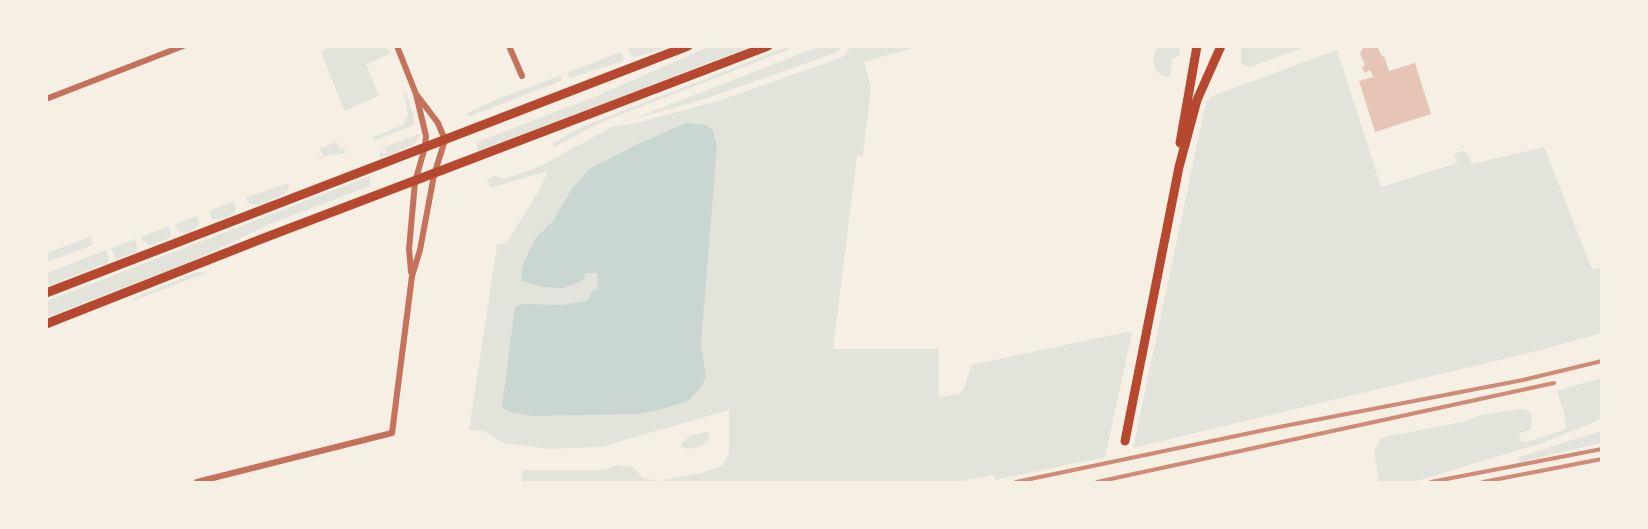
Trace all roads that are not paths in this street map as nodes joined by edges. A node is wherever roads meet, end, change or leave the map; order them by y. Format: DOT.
graph roads {
  1 [pos="397,46"];
  2 [pos="509,46"];
  3 [pos="688,46"];
  4 [pos="768,46"];
  5 [pos="1197,46"];
  6 [pos="1221,46"];
  7 [pos="182,47"];
  8 [pos="522,76"];
  9 [pos="416,94"];
  10 [pos="46,99"];
  11 [pos="445,140"];
  12 [pos="425,147"];
  13 [pos="1179,166"];
  14 [pos="434,175"];
  15 [pos="415,182"];
  16 [pos="412,276"];
  17 [pos="46,293"];
  18 [pos="46,324"];
  19 [pos="1125,441"];
  20 [pos="197,483"];
  1 -- 9 [label="street"];
  2 -- 8 [label="street"];
  3 -- 11 [label="main road"];
  4 -- 14 [label="main road"];
  5 -- 13 [label="main road"];
  6 -- 13 [label="main road"];
  7 -- 10 [label="street"];
  9 -- 11 [label="street"];
  9 -- 12 [label="street"];
  11 -- 12 [label="main road"];
  11 -- 14 [label="street"];
  12 -- 15 [label="street"];
  12 -- 17 [label="main road"];
  13 -- 19 [label="main road"];
  14 -- 15 [label="main road"];
  14 -- 16 [label="street"];
  15 -- 16 [label="street"];
  15 -- 18 [label="main road"];
  16 -- 20 [label="street"];
}
